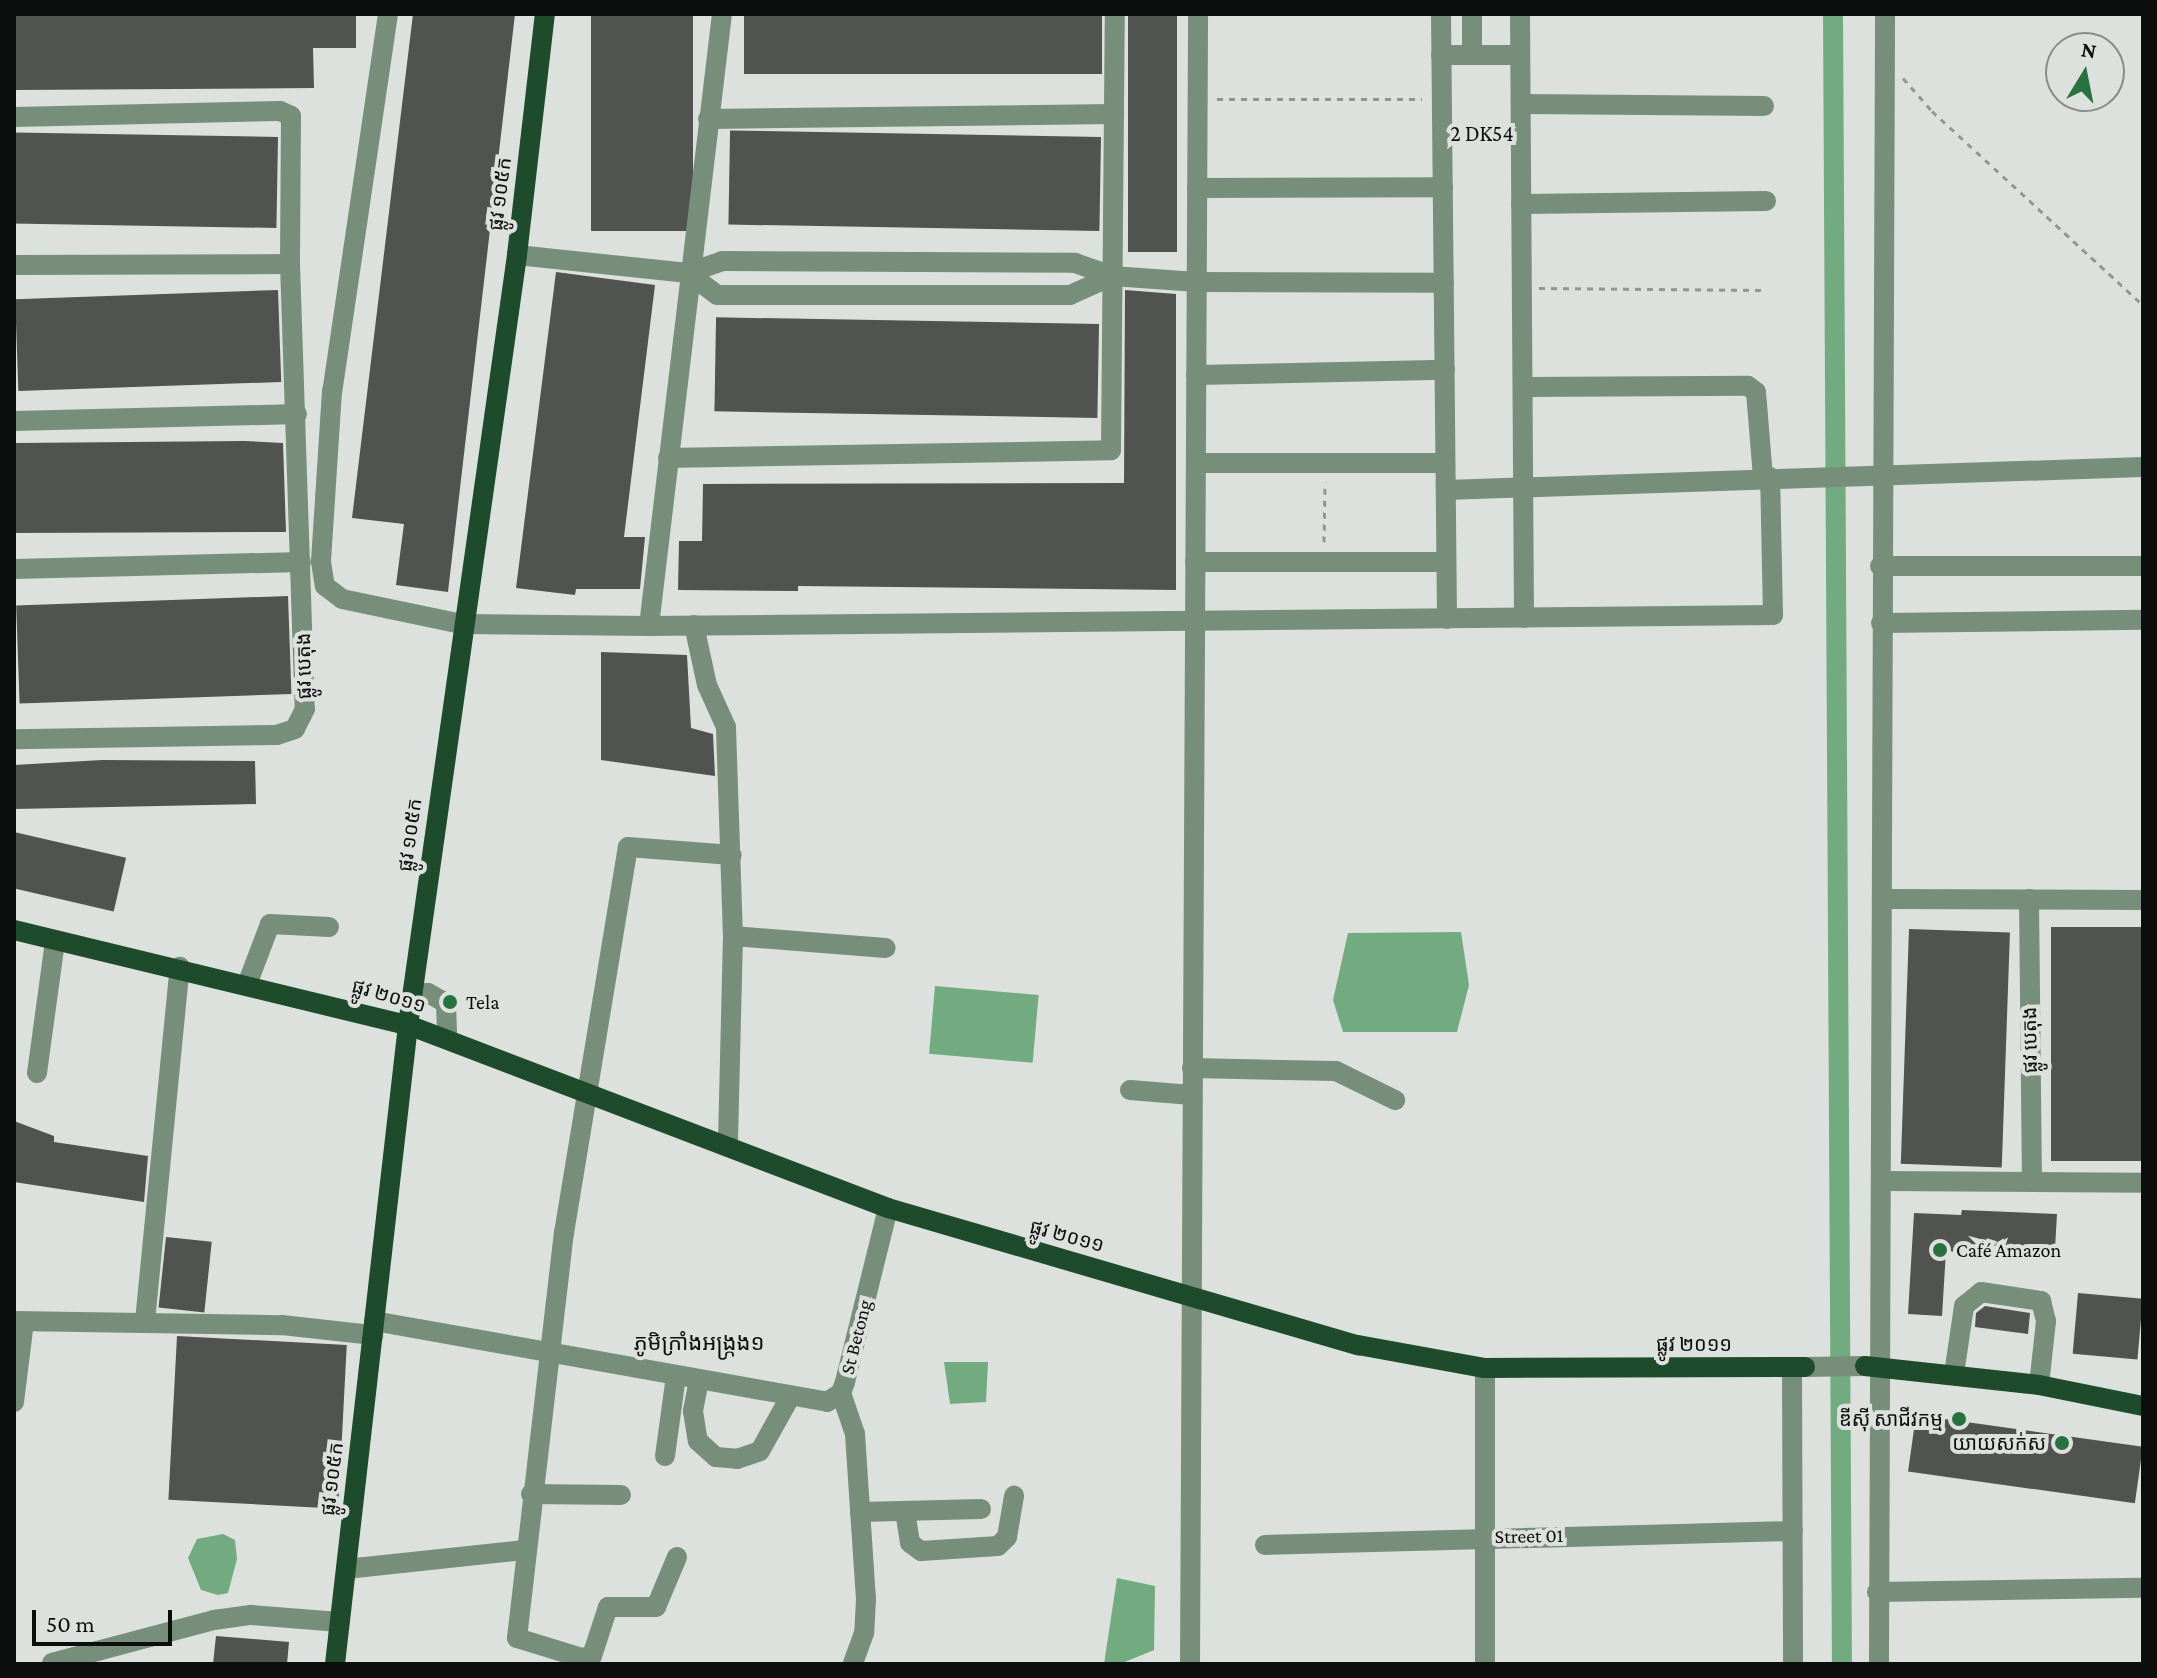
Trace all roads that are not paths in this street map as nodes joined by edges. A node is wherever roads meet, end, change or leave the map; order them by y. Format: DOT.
graph roads {
  1 [pos="388,14"];
  2 [pos="545,14"];
  3 [pos="722,14"];
  4 [pos="1115,14"];
  5 [pos="1198,14"];
  6 [pos="1441,14"];
  7 [pos="1472,14"];
  8 [pos="1520,14"];
  9 [pos="1885,14"];
  10 [pos="1472,54"];
  11 [pos="1441,55"];
  12 [pos="1520,55"];
  13 [pos="1521,104"];
  14 [pos="1764,106"];
  15 [pos="1114,114"];
  16 [pos="14,117"];
  17 [pos="708,119"];
  18 [pos="1443,187"];
  19 [pos="1197,188"];
  20 [pos="1766,201"];
  21 [pos="1521,204"];
  22 [pos="517,255"];
  23 [pos="290,264"];
  24 [pos="14,265"];
  25 [pos="688,273"];
  26 [pos="1112,276"];
  27 [pos="1197,282"];
  28 [pos="1444,283"];
  29 [pos="1445,370"];
  30 [pos="1196,375"];
  31 [pos="1523,387"];
  32 [pos="297,414"];
  33 [pos="14,421"];
  34 [pos="668,458"];
  35 [pos="1196,463"];
  36 [pos="1445,463"];
  37 [pos="2143,467"];
  38 [pos="1870,473"];
  39 [pos="1766,477"];
  40 [pos="1523,487"];
  41 [pos="1446,490"];
  42 [pos="301,562"];
  43 [pos="1195,562"];
  44 [pos="1446,562"];
  45 [pos="1880,566"];
  46 [pos="2143,566"];
  47 [pos="14,569"];
  48 [pos="1524,618"];
  49 [pos="1447,619"];
  50 [pos="2143,620"];
  51 [pos="1195,622"];
  52 [pos="1881,623"];
  53 [pos="462,624"];
  54 [pos="694,625"];
  55 [pos="649,626"];
  56 [pos="14,739"];
  57 [pos="732,855"];
  58 [pos="1882,899"];
  59 [pos="2029,899"];
  60 [pos="2143,900"];
  61 [pos="329,927"];
  62 [pos="14,930"];
  63 [pos="733,936"];
  64 [pos="55,942"];
  65 [pos="886,948"];
  66 [pos="180,967"];
  67 [pos="248,982"];
  68 [pos="413,993"];
  69 [pos="408,1025"];
  70 [pos="447,1039"];
  71 [pos="1192,1068"];
  72 [pos="37,1073"];
  73 [pos="1130,1090"];
  74 [pos="590,1093"];
  75 [pos="1192,1095"];
  76 [pos="1395,1100"];
  77 [pos="728,1144"];
  78 [pos="1884,1181"];
  79 [pos="2032,1182"];
  80 [pos="2143,1183"];
  81 [pos="888,1208"];
  82 [pos="1190,1295"];
  83 [pos="145,1321"];
  84 [pos="19,1322"];
  85 [pos="373,1328"];
  86 [pos="551,1351"];
  87 [pos="1799,1367"];
  88 [pos="1872,1367"];
  89 [pos="1485,1368"];
  90 [pos="1954,1374"];
  91 [pos="676,1376"];
  92 [pos="699,1380"];
  93 [pos="2039,1385"];
  94 [pos="841,1393"];
  95 [pos="790,1397"];
  96 [pos="14,1402"];
  97 [pos="2143,1406"];
  98 [pos="665,1456"];
  99 [pos="531,1494"];
  100 [pos="621,1495"];
  101 [pos="1014,1496"];
  102 [pos="981,1509"];
  103 [pos="905,1511"];
  104 [pos="860,1512"];
  105 [pos="1793,1531"];
  106 [pos="1485,1537"];
  107 [pos="1265,1545"];
  108 [pos="524,1550"];
  109 [pos="677,1557"];
  110 [pos="346,1569"];
  111 [pos="2143,1588"];
  112 [pos="1877,1592"];
  113 [pos="340,1622"];
  114 [pos="52,1663"];
  115 [pos="335,1664"];
  116 [pos="853,1664"];
  117 [pos="1190,1664"];
  118 [pos="1485,1664"];
  119 [pos="1793,1664"];
  120 [pos="1879,1664"];
  1 -- 53 [label="street"];
  2 -- 22 [label="main road, ផ្លូវ ១០៥ក"];
  3 -- 17 [label="street"];
  4 -- 15 [label="street"];
  5 -- 19 [label="street"];
  6 -- 11 [label="street"];
  7 -- 10 [label="street"];
  8 -- 12 [label="street"];
  9 -- 38 [label="street"];
  10 -- 11 [label="street"];
  10 -- 12 [label="street"];
  11 -- 18 [label="street"];
  12 -- 13 [label="street"];
  13 -- 14 [label="street"];
  13 -- 21 [label="street"];
  15 -- 17 [label="street"];
  15 -- 26 [label="street"];
  16 -- 23 [label="street, ផ្លូវ បេតុង"];
  17 -- 25 [label="street"];
  18 -- 19 [label="street"];
  18 -- 28 [label="street"];
  19 -- 27 [label="street"];
  20 -- 21 [label="street"];
  21 -- 31 [label="street"];
  22 -- 25 [label="street"];
  22 -- 53 [label="main road, ផ្លូវ ១០៥ក"];
  23 -- 24 [label="street"];
  23 -- 32 [label="street, ផ្លូវ បេតុង"];
  25 -- 26 [label="street"];
  25 -- 26 [label="street"];
  25 -- 34 [label="street"];
  26 -- 27 [label="street"];
  26 -- 34 [label="street"];
  27 -- 28 [label="street"];
  27 -- 30 [label="street"];
  28 -- 29 [label="street"];
  29 -- 30 [label="street"];
  29 -- 36 [label="street"];
  30 -- 35 [label="street"];
  31 -- 39 [label="street"];
  31 -- 40 [label="street"];
  32 -- 33 [label="street"];
  32 -- 42 [label="street, ផ្លូវ បេតុង"];
  34 -- 55 [label="street"];
  35 -- 36 [label="street"];
  35 -- 43 [label="street"];
  36 -- 41 [label="street"];
  37 -- 38 [label="street"];
  38 -- 39 [label="street"];
  38 -- 45 [label="street"];
  39 -- 40 [label="street"];
  39 -- 48 [label="street"];
  40 -- 41 [label="street"];
  40 -- 48 [label="street"];
  41 -- 44 [label="street"];
  42 -- 47 [label="street"];
  42 -- 56 [label="street, ផ្លូវ បេតុង"];
  43 -- 44 [label="street"];
  43 -- 51 [label="street"];
  44 -- 49 [label="street"];
  45 -- 46 [label="street"];
  45 -- 52 [label="street"];
  48 -- 49 [label="street"];
  49 -- 51 [label="street"];
  50 -- 52 [label="street"];
  51 -- 54 [label="street"];
  51 -- 71 [label="street"];
  52 -- 58 [label="street"];
  53 -- 55 [label="street"];
  53 -- 68 [label="main road, ផ្លូវ ១០៥ក"];
  54 -- 55 [label="street"];
  54 -- 57 [label="street"];
  57 -- 63 [label="street"];
  57 -- 74 [label="street"];
  58 -- 59 [label="street"];
  58 -- 78 [label="street"];
  59 -- 60 [label="street"];
  59 -- 79 [label="street, ផ្លូវ បេតុង"];
  61 -- 67 [label="street"];
  62 -- 64 [label="main road, ផ្លូវ ២០១១"];
  63 -- 65 [label="street"];
  63 -- 77 [label="street"];
  64 -- 66 [label="main road, ផ្លូវ ២០១១"];
  64 -- 72 [label="street"];
  66 -- 67 [label="main road, ផ្លូវ ២០១១"];
  66 -- 83 [label="street"];
  67 -- 69 [label="main road, ផ្លូវ ២០១១"];
  68 -- 69 [label="main road, ផ្លូវ ១០៥ក"];
  68 -- 70 [label="street"];
  69 -- 70 [label="main road, ផ្លូវ ២០១១"];
  69 -- 85 [label="main road, ផ្លូវ ១០៥ក"];
  70 -- 74 [label="main road, ផ្លូវ ២០១១"];
  71 -- 75 [label="street"];
  71 -- 76 [label="street"];
  73 -- 75 [label="street"];
  74 -- 77 [label="main road, ផ្លូវ ២០១១"];
  74 -- 86 [label="street"];
  75 -- 82 [label="street"];
  77 -- 81 [label="main road, ផ្លូវ ២០១១"];
  78 -- 79 [label="street"];
  78 -- 88 [label="street"];
  79 -- 80 [label="street"];
  81 -- 82 [label="main road, ផ្លូវ ២០១១"];
  81 -- 94 [label="street, St Betong"];
  82 -- 89 [label="main road, ផ្លូវ ២០១១"];
  82 -- 117 [label="street"];
  83 -- 84 [label="street, St Betong"];
  83 -- 85 [label="street, St Betong"];
  84 -- 96 [label="street"];
  85 -- 86 [label="street, St Betong"];
  85 -- 110 [label="main road, ផ្លូវ ១០៥ក"];
  86 -- 91 [label="street, St Betong"];
  86 -- 99 [label="street"];
  87 -- 88 [label="street, ផ្លូវ ២០១១"];
  87 -- 89 [label="main road, ផ្លូវ ២០១១"];
  87 -- 105 [label="street"];
  88 -- 90 [label="main road, ផ្លូវ ២០១១"];
  88 -- 112 [label="street"];
  89 -- 106 [label="street"];
  90 -- 93 [label="main road, ផ្លូវ ២០១១"];
  90 -- 93 [label="street"];
  91 -- 92 [label="street, St Betong"];
  91 -- 98 [label="street"];
  92 -- 95 [label="street, St Betong"];
  92 -- 95 [label="street"];
  93 -- 97 [label="main road, ផ្លូវ ២០១១"];
  94 -- 95 [label="street, St Betong"];
  94 -- 104 [label="street"];
  99 -- 100 [label="street"];
  99 -- 108 [label="street"];
  101 -- 103 [label="street"];
  102 -- 103 [label="street"];
  103 -- 104 [label="street"];
  104 -- 116 [label="street"];
  105 -- 106 [label="street, Street 01"];
  105 -- 119 [label="street"];
  106 -- 107 [label="street, Street 01"];
  106 -- 118 [label="street"];
  108 -- 109 [label="street"];
  108 -- 110 [label="street"];
  110 -- 113 [label="main road, ផ្លូវ ១០៥ក"];
  111 -- 112 [label="street"];
  112 -- 120 [label="street"];
  113 -- 114 [label="street"];
  113 -- 115 [label="main road, ផ្លូវ ១០៥ក"];
}
